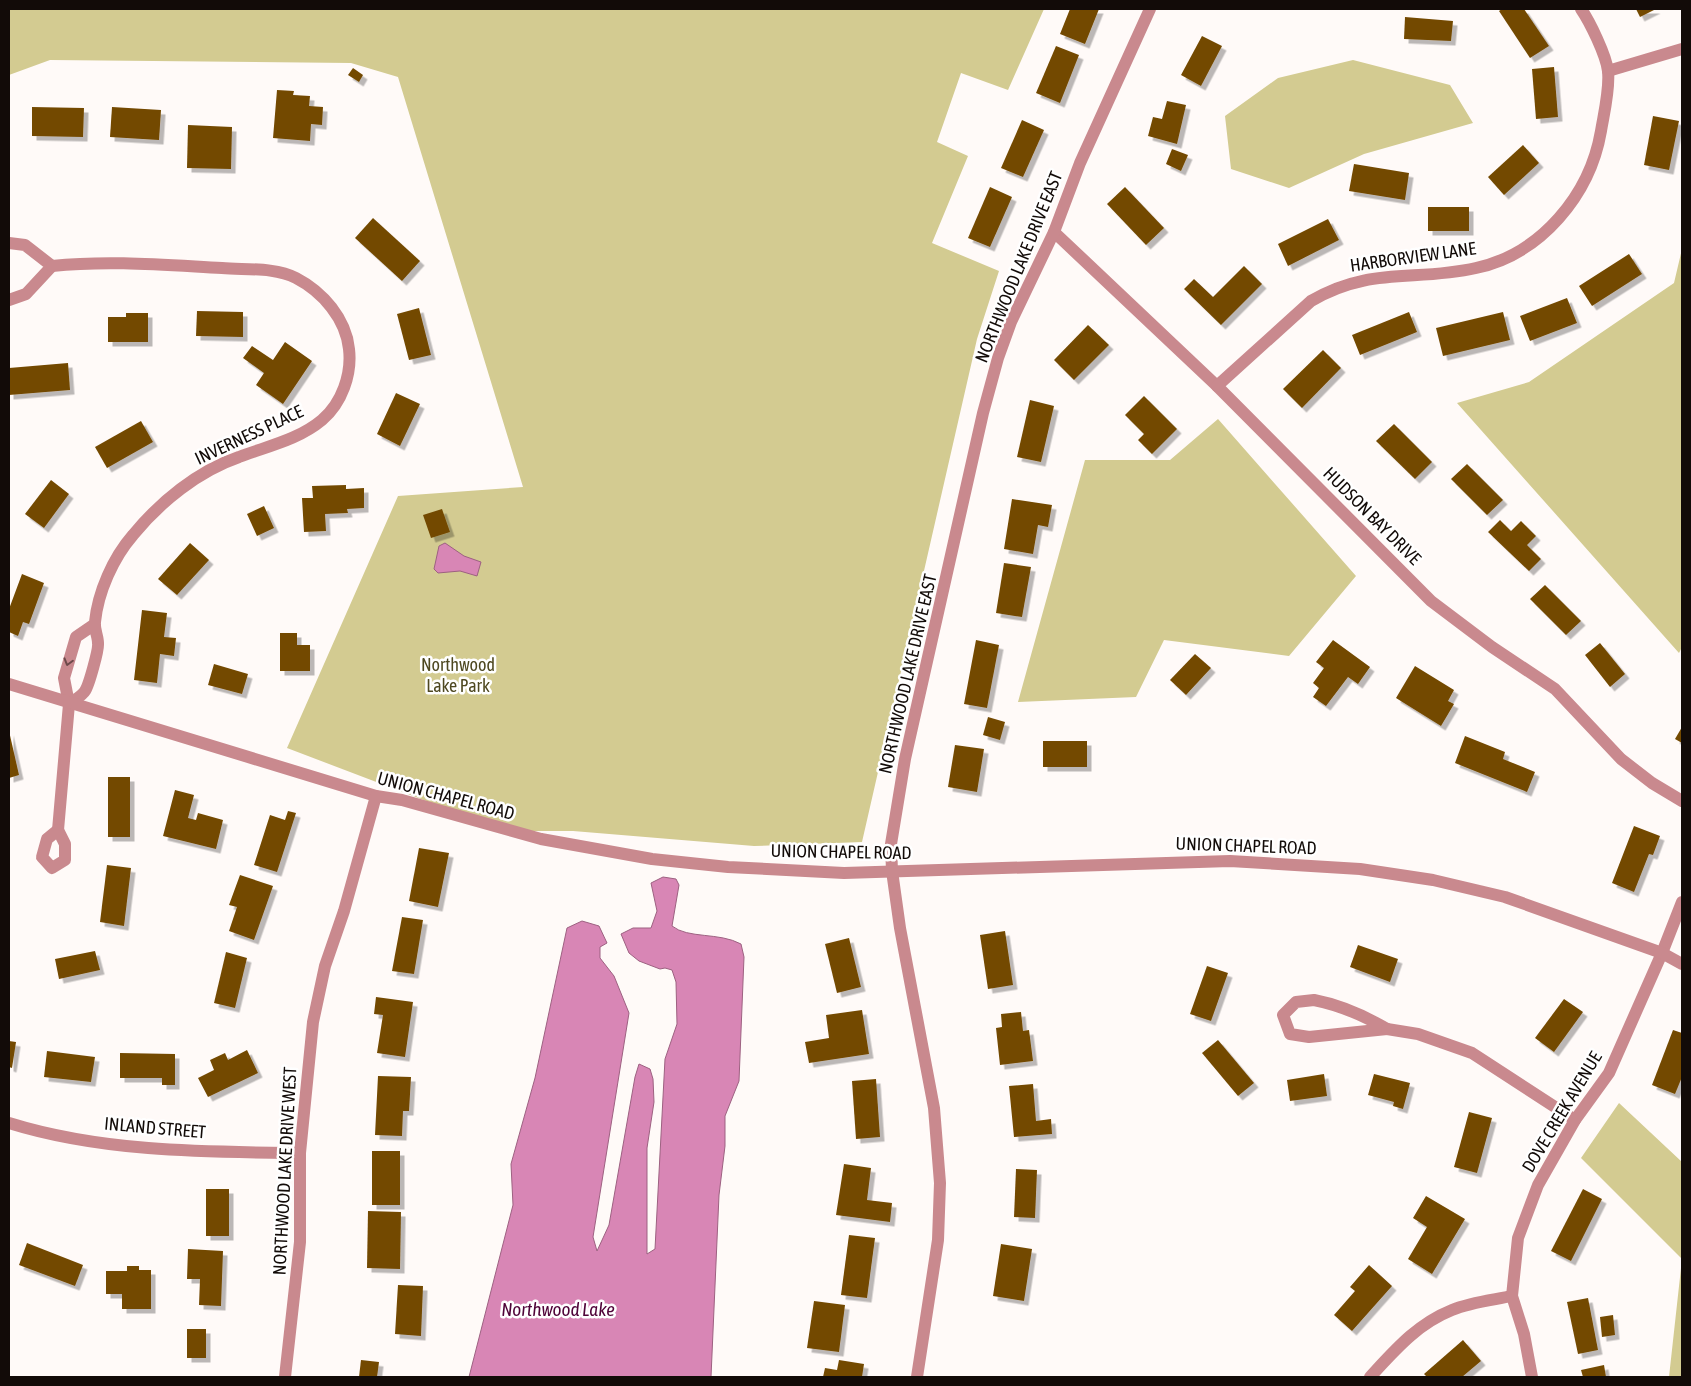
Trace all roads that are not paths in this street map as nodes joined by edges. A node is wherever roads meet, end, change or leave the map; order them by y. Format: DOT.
graph roads {
  1 [pos="1150,9"];
  2 [pos="1581,9"];
  3 [pos="1682,49"];
  4 [pos="1608,71"];
  5 [pos="1054,232"];
  6 [pos="9,243"];
  7 [pos="52,266"];
  8 [pos="9,300"];
  9 [pos="1217,386"];
  10 [pos="95,624"];
  11 [pos="9,684"];
  12 [pos="69,704"];
  13 [pos="376,796"];
  14 [pos="1682,801"];
  15 [pos="58,830"];
  16 [pos="892,871"];
  17 [pos="1682,902"];
  18 [pos="1662,953"];
  19 [pos="1682,964"];
  20 [pos="1387,1029"];
  21 [pos="1574,1120"];
  22 [pos="9,1123"];
  23 [pos="300,1154"];
  24 [pos="1512,1296"];
  25 [pos="285,1377"];
  26 [pos="917,1377"];
  27 [pos="1370,1377"];
  28 [pos="1532,1377"];
  1 -- 5 [label="street, NORTHWOOD LAKE DRIVE EAST"];
  2 -- 4 [label="street, HARBORVIEW LANE"];
  3 -- 4 [label="street"];
  4 -- 9 [label="street, HARBORVIEW LANE"];
  5 -- 9 [label="street, HUDSON BAY DRIVE"];
  5 -- 16 [label="street, NORTHWOOD LAKE DRIVE EAST"];
  6 -- 7 [label="street"];
  7 -- 8 [label="street"];
  7 -- 10 [label="street, INVERNESS PLACE"];
  9 -- 14 [label="street, HUDSON BAY DRIVE"];
  10 -- 12 [label="street, INVERNESS PLACE"];
  10 -- 12 [label="street, one-way"];
  11 -- 12 [label="street, UNION CHAPEL ROAD"];
  12 -- 13 [label="street, UNION CHAPEL ROAD"];
  12 -- 15 [label="street"];
  13 -- 16 [label="street, UNION CHAPEL ROAD"];
  13 -- 23 [label="street, NORTHWOOD LAKE DRIVE WEST"];
  16 -- 18 [label="street, UNION CHAPEL ROAD"];
  16 -- 26 [label="street, NORTHWOOD LAKE DRIVE EAST"];
  17 -- 18 [label="street, DOVE CREEK AVENUE"];
  18 -- 19 [label="street, UNION CHAPEL ROAD"];
  18 -- 21 [label="street, DOVE CREEK AVENUE"];
  20 -- 20 [label="street"];
  20 -- 21 [label="street"];
  21 -- 24 [label="street, DOVE CREEK AVENUE"];
  22 -- 23 [label="street, INLAND STREET"];
  23 -- 25 [label="street, NORTHWOOD LAKE DRIVE WEST"];
  24 -- 27 [label="street"];
  24 -- 28 [label="street, DOVE CREEK AVENUE"];
}
